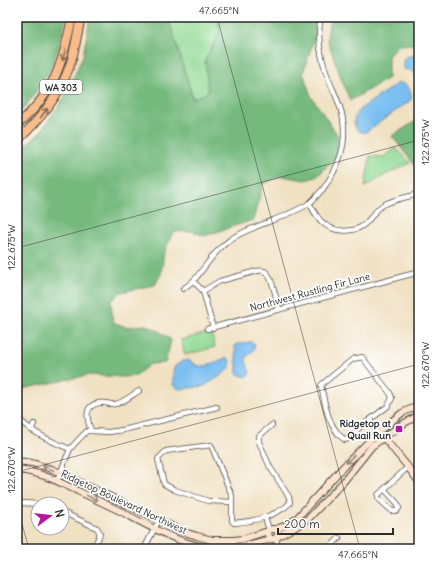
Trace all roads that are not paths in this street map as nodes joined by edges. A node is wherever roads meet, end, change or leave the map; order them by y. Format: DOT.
graph roads {
  1 [pos="321,17"];
  2 [pos="78,18"];
  3 [pos="17,125"];
  4 [pos="17,141"];
  5 [pos="419,194"];
  6 [pos="309,203"];
  7 [pos="419,272"];
  8 [pos="193,281"];
  9 [pos="183,289"];
  10 [pos="203,291"];
  11 [pos="278,309"];
  12 [pos="213,328"];
  13 [pos="207,329"];
  14 [pos="139,391"];
  15 [pos="419,404"];
  16 [pos="217,407"];
  17 [pos="419,415"];
  18 [pos="18,420"];
  19 [pos="370,420"];
  20 [pos="34,424"];
  21 [pos="272,425"];
  22 [pos="31,430"];
  23 [pos="91,431"];
  24 [pos="378,432"];
  25 [pos="384,438"];
  26 [pos="70,449"];
  27 [pos="17,461"];
  28 [pos="408,468"];
  29 [pos="17,470"];
  30 [pos="61,473"];
  31 [pos="57,480"];
  32 [pos="419,482"];
  33 [pos="384,489"];
  34 [pos="232,502"];
  35 [pos="22,503"];
  36 [pos="30,504"];
  37 [pos="70,516"];
  38 [pos="266,518"];
  39 [pos="159,520"];
  40 [pos="155,529"];
  41 [pos="272,530"];
  42 [pos="339,538"];
  43 [pos="275,541"];
  44 [pos="92,549"];
  45 [pos="144,549"];
  46 [pos="322,549"];
  1 -- 6 [label="street"];
  2 -- 3 [label="highway, WA 303, one-way"];
  4 -- 2 [label="highway, WA 303, one-way"];
  5 -- 6 [label="street"];
  6 -- 8 [label="street"];
  7 -- 11 [label="street, Northwest Rustling Fir Lane"];
  8 -- 9 [label="street"];
  8 -- 10 [label="street"];
  10 -- 11 [label="street"];
  10 -- 12 [label="street"];
  11 -- 12 [label="street, Northwest Rustling Fir Lane"];
  12 -- 13 [label="street, Northwest Rustling Fir Lane"];
  14 -- 23 [label="street"];
  15 -- 24 [label="main road, Ridgetop Boulevard Northwest"];
  16 -- 23 [label="street"];
  17 -- 25 [label="main road, Ridgetop Boulevard Northwest"];
  18 -- 22 [label="street"];
  19 -- 19 [label="street"];
  19 -- 24 [label="street"];
  20 -- 22 [label="street"];
  21 -- 38 [label="street"];
  22 -- 26 [label="street"];
  23 -- 26 [label="street"];
  24 -- 25 [label="main road"];
  24 -- 41 [label="main road, Ridgetop Boulevard Northwest, one-way"];
  25 -- 28 [label="main road"];
  25 -- 43 [label="main road, Ridgetop Boulevard Northwest"];
  26 -- 30 [label="street"];
  30 -- 27 [label="main road, Ridgetop Boulevard Northwest, one-way"];
  28 -- 32 [label="main road"];
  28 -- 33 [label="street"];
  29 -- 31 [label="main road, Ridgetop Boulevard Northwest"];
  30 -- 31 [label="street"];
  30 -- 39 [label="main road, Ridgetop Boulevard Northwest"];
  31 -- 40 [label="main road, Ridgetop Boulevard Northwest, one-way"];
  33 -- 33 [label="street"];
  34 -- 34 [label="street"];
  34 -- 38 [label="street"];
  35 -- 36 [label="street"];
  37 -- 44 [label="street"];
  38 -- 41 [label="street"];
  39 -- 40 [label="street"];
  39 -- 41 [label="main road, Ridgetop Boulevard Northwest"];
  40 -- 43 [label="main road, Ridgetop Boulevard Northwest"];
  40 -- 45 [label="street"];
  41 -- 43 [label="main road"];
  41 -- 43 [label="main road"];
  42 -- 46 [label="street"];
}
